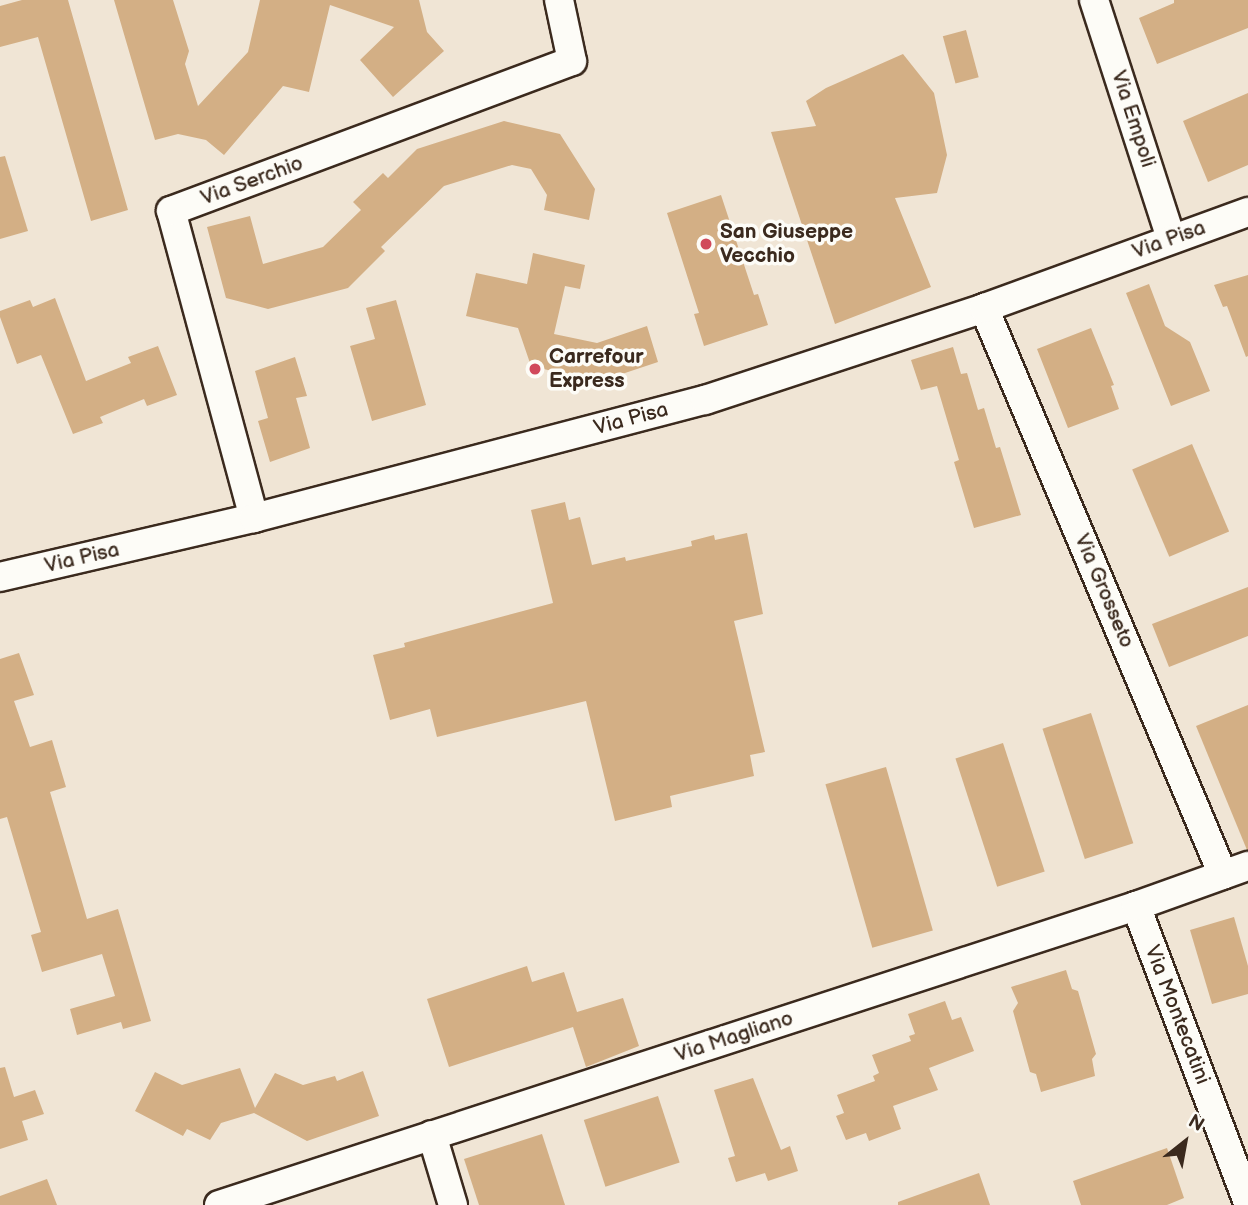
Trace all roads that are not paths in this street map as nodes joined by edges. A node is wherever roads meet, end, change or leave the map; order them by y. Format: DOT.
graph roads {
  1 [pos="559,0"];
  2 [pos="1094,0"];
  3 [pos="1248,212"];
  4 [pos="1171,239"];
  5 [pos="985,308"];
  6 [pos="254,518"];
  7 [pos="0,577"];
  8 [pos="1236,870"];
  9 [pos="1136,905"];
  10 [pos="432,1135"];
  11 [pos="1248,1203"];
  12 [pos="219,1205"];
  13 [pos="453,1205"];
  1 -- 6 [label="street, Via Serchio"];
  2 -- 4 [label="street, Via Empoli"];
  3 -- 4 [label="street, Via Pisa"];
  4 -- 5 [label="street, Via Pisa"];
  5 -- 6 [label="street, Via Pisa"];
  5 -- 8 [label="street, Via Grosseto"];
  6 -- 7 [label="street, Via Pisa"];
  8 -- 9 [label="street, Via Magliano"];
  9 -- 10 [label="street, Via Magliano"];
  9 -- 11 [label="street, Via Montecatini"];
  10 -- 12 [label="street, Via Magliano"];
  10 -- 13 [label="street"];
}
